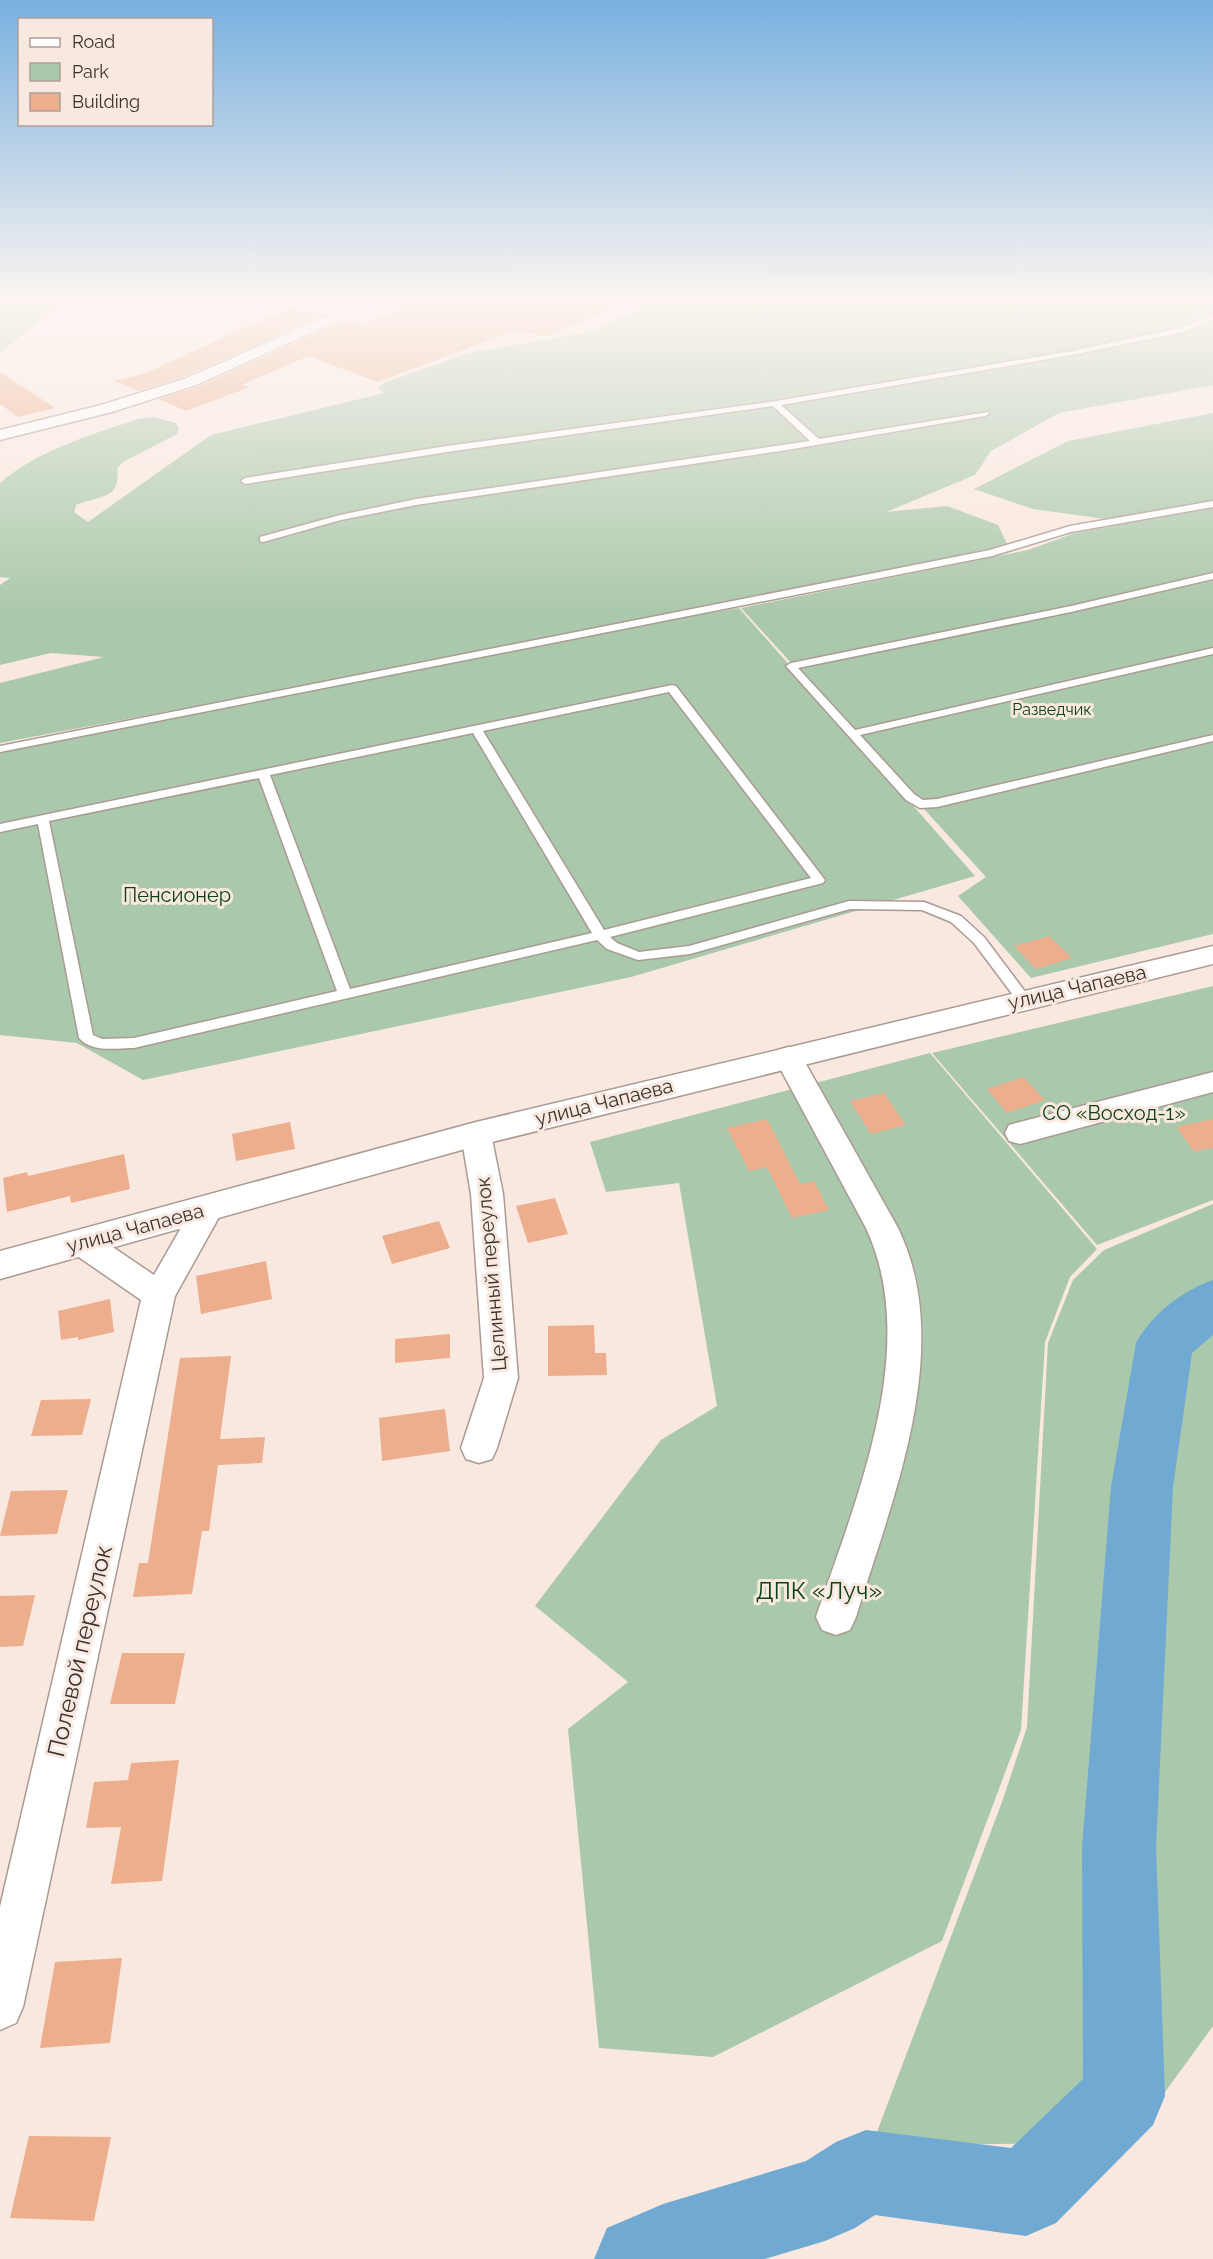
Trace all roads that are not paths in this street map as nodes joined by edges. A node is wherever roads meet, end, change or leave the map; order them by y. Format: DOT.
graph roads {
  1 [pos="125,403"];
  2 [pos="773,403"];
  3 [pos="776,403"];
  4 [pos="986,414"];
  5 [pos="0,435"];
  6 [pos="817,442"];
  7 [pos="245,481"];
  8 [pos="1213,504"];
  9 [pos="263,539"];
  10 [pos="1213,576"];
  11 [pos="1213,651"];
  12 [pos="476,729"];
  13 [pos="852,734"];
  14 [pos="1213,738"];
  15 [pos="0,748"];
  16 [pos="263,773"];
  17 [pos="42,820"];
  18 [pos="0,828"];
  19 [pos="600,935"];
  20 [pos="1213,955"];
  21 [pos="345,994"];
  22 [pos="1024,1000"];
  23 [pos="788,1056"];
  24 [pos="1213,1082"];
  25 [pos="1020,1133"];
  26 [pos="476,1134"];
  27 [pos="208,1208"];
  28 [pos="81,1242"];
  29 [pos="0,1264"];
  30 [pos="159,1295"];
  31 [pos="479,1448"];
  32 [pos="836,1617"];
  33 [pos="0,2007"];
  1 -- 5 [label="street"];
  2 -- 7 [label="lane"];
  3 -- 6 [label="lane"];
  4 -- 6 [label="lane"];
  6 -- 9 [label="lane"];
  8 -- 15 [label="lane"];
  10 -- 13 [label="lane"];
  11 -- 13 [label="lane"];
  12 -- 16 [label="lane"];
  12 -- 19 [label="lane"];
  12 -- 19 [label="lane"];
  13 -- 14 [label="lane"];
  16 -- 17 [label="lane"];
  16 -- 21 [label="lane"];
  17 -- 18 [label="lane"];
  17 -- 21 [label="lane"];
  19 -- 21 [label="lane"];
  19 -- 22 [label="lane"];
  20 -- 22 [label="street, улица Чапаева"];
  22 -- 23 [label="street, улица Чапаева"];
  23 -- 26 [label="street, улица Чапаева"];
  23 -- 32 [label="street"];
  24 -- 25 [label="street"];
  26 -- 27 [label="street, улица Чапаева"];
  26 -- 31 [label="street, Целинный переулок"];
  27 -- 28 [label="street, улица Чапаева"];
  27 -- 30 [label="street, Полевой переулок"];
  28 -- 29 [label="street, улица Чапаева"];
  28 -- 30 [label="street"];
  30 -- 33 [label="street, Полевой переулок"];
}
